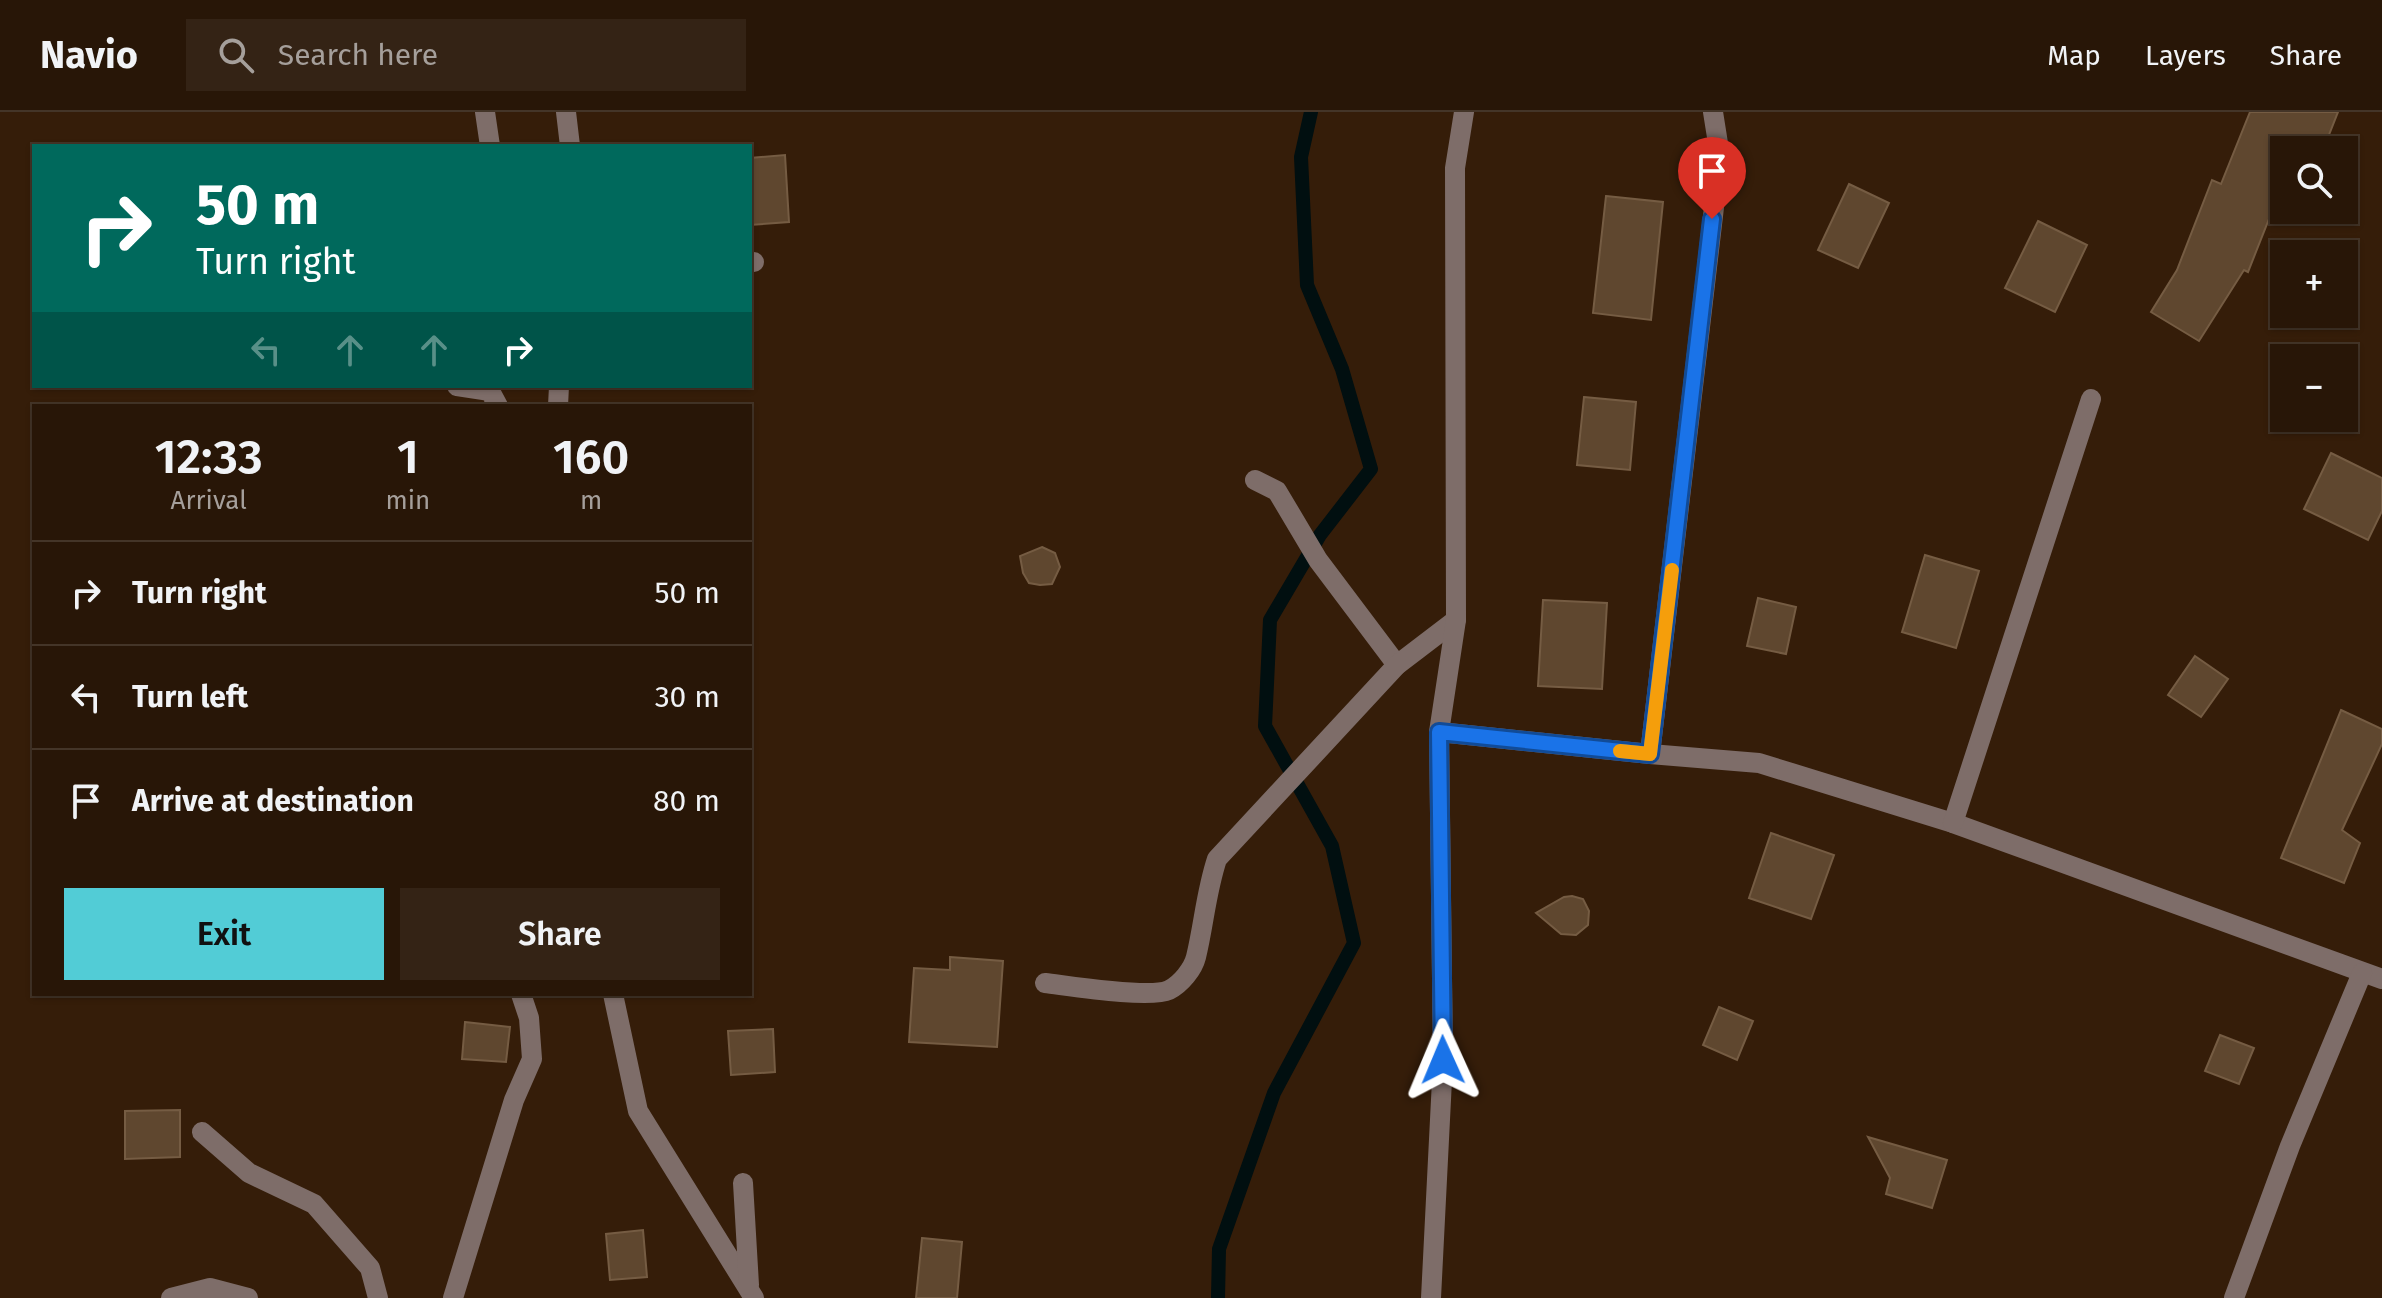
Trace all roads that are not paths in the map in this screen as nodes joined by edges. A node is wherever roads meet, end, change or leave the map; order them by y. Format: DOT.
graph roads {
  1 [pos="485,112"];
  2 [pos="566,112"];
  3 [pos="1464,112"];
  4 [pos="1713,112"];
  5 [pos="490,144"];
  6 [pos="570,144"];
  7 [pos="470,388"];
  8 [pos="2091,399"];
  9 [pos="497,404"];
  10 [pos="1255,480"];
  11 [pos="1456,620"];
  12 [pos="1397,665"];
  13 [pos="1439,732"];
  14 [pos="1650,754"];
  15 [pos="1953,823"];
  16 [pos="2372,976"];
  17 [pos="1045,983"];
  18 [pos="522,996"];
  19 [pos="613,996"];
  20 [pos="202,1132"];
  21 [pos="743,1183"];
  22 [pos="752,1294"];
  23 [pos="171,1298"];
  24 [pos="248,1298"];
  25 [pos="378,1298"];
  26 [pos="453,1298"];
  27 [pos="1431,1298"];
  28 [pos="2234,1298"];
  1 -- 5 [label="street"];
  2 -- 6 [label="street"];
  3 -- 11 [label="street"];
  4 -- 14 [label="street"];
  7 -- 9 [label="street"];
  8 -- 15 [label="street"];
  10 -- 12 [label="street"];
  11 -- 12 [label="street"];
  11 -- 13 [label="street"];
  12 -- 17 [label="street"];
  13 -- 14 [label="street"];
  13 -- 27 [label="street"];
  14 -- 15 [label="street"];
  15 -- 16 [label="street"];
  16 -- 28 [label="street"];
  18 -- 26 [label="street"];
  19 -- 22 [label="street"];
  20 -- 25 [label="street"];
  21 -- 22 [label="street"];
  23 -- 24 [label="street"];
}
